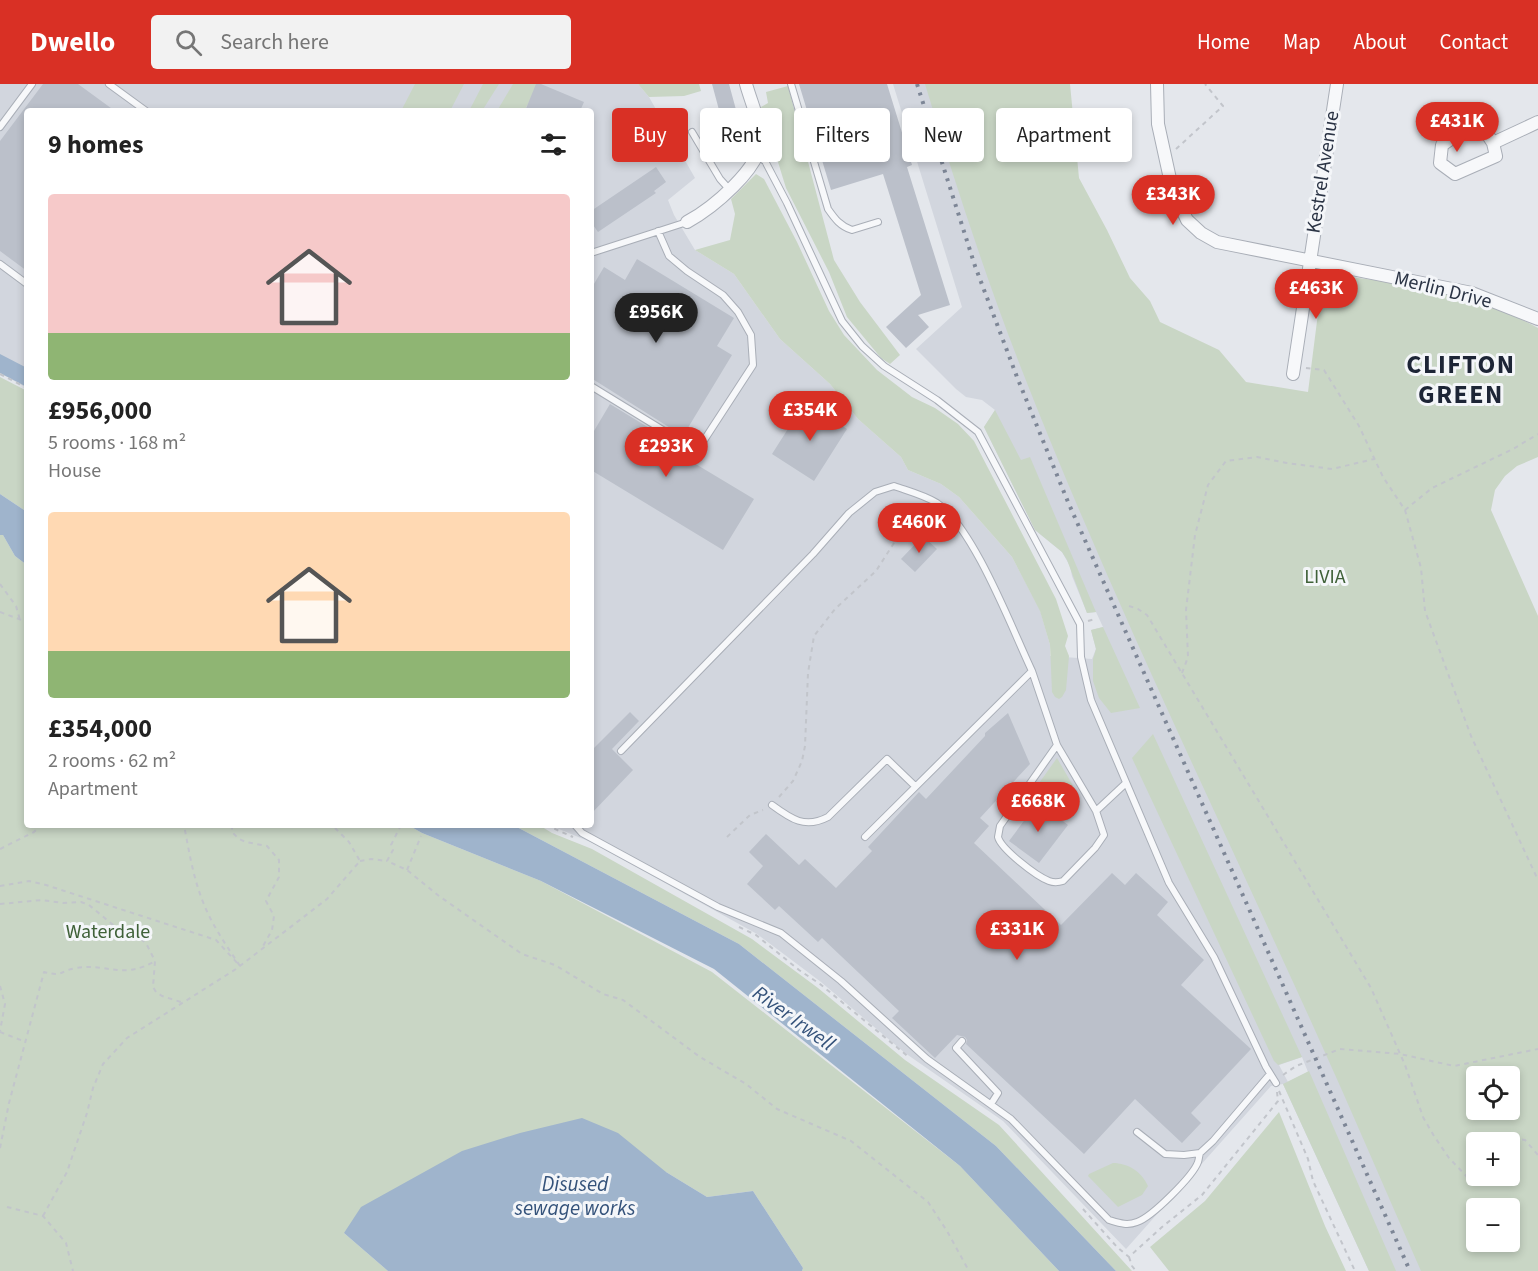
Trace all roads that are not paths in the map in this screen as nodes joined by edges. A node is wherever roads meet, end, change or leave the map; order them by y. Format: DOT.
graph roads {
  1 [pos="32,84"];
  2 [pos="108,84"];
  3 [pos="746,84"];
  4 [pos="791,84"];
  5 [pos="1157,84"];
  6 [pos="1336,84"];
  7 [pos="142,108"];
  8 [pos="753,108"];
  9 [pos="1538,122"];
  10 [pos="0,127"];
  11 [pos="692,132"];
  12 [pos="1493,143"];
  13 [pos="752,162"];
  14 [pos="766,162"];
  15 [pos="729,189"];
  16 [pos="687,222"];
  17 [pos="878,222"];
  18 [pos="658,231"];
  19 [pos="594,252"];
  20 [pos="1310,261"];
  21 [pos="0,264"];
  22 [pos="24,282"];
  23 [pos="1538,319"];
  24 [pos="1294,370"];
  25 [pos="594,388"];
  26 [pos="1032,671"];
  27 [pos="1057,745"];
  28 [pos="621,751"];
  29 [pos="1126,783"];
  30 [pos="915,786"];
  31 [pos="772,806"];
  32 [pos="1096,811"];
  33 [pos="578,828"];
  34 [pos="865,837"];
  35 [pos="962,1041"];
  36 [pos="1270,1074"];
  37 [pos="1276,1083"];
  38 [pos="991,1104"];
  39 [pos="1137,1132"];
  40 [pos="1200,1153"];
  1 -- 10 [label="lane"];
  2 -- 7 [label="lane"];
  3 -- 8 [label="street"];
  4 -- 17 [label="lane"];
  5 -- 20 [label="street, Merlin Drive"];
  6 -- 20 [label="street, Kestrel Avenue"];
  9 -- 12 [label="street"];
  11 -- 15 [label="lane"];
  12 -- 12 [label="street"];
  13 -- 15 [label="street"];
  14 -- 29 [label="lane"];
  15 -- 16 [label="street"];
  16 -- 18 [label="lane"];
  18 -- 19 [label="lane"];
  18 -- 25 [label="lane"];
  20 -- 23 [label="street, Merlin Drive"];
  20 -- 24 [label="street, Kestrel Avenue"];
  21 -- 22 [label="lane"];
  26 -- 27 [label="lane"];
  26 -- 28 [label="lane"];
  26 -- 30 [label="lane"];
  27 -- 32 [label="lane"];
  27 -- 32 [label="lane"];
  29 -- 32 [label="lane"];
  29 -- 36 [label="lane"];
  30 -- 31 [label="lane"];
  30 -- 34 [label="lane"];
  33 -- 38 [label="lane"];
  35 -- 38 [label="lane"];
  36 -- 37 [label="lane"];
  36 -- 40 [label="lane"];
  38 -- 40 [label="lane"];
  39 -- 40 [label="lane"];
}
